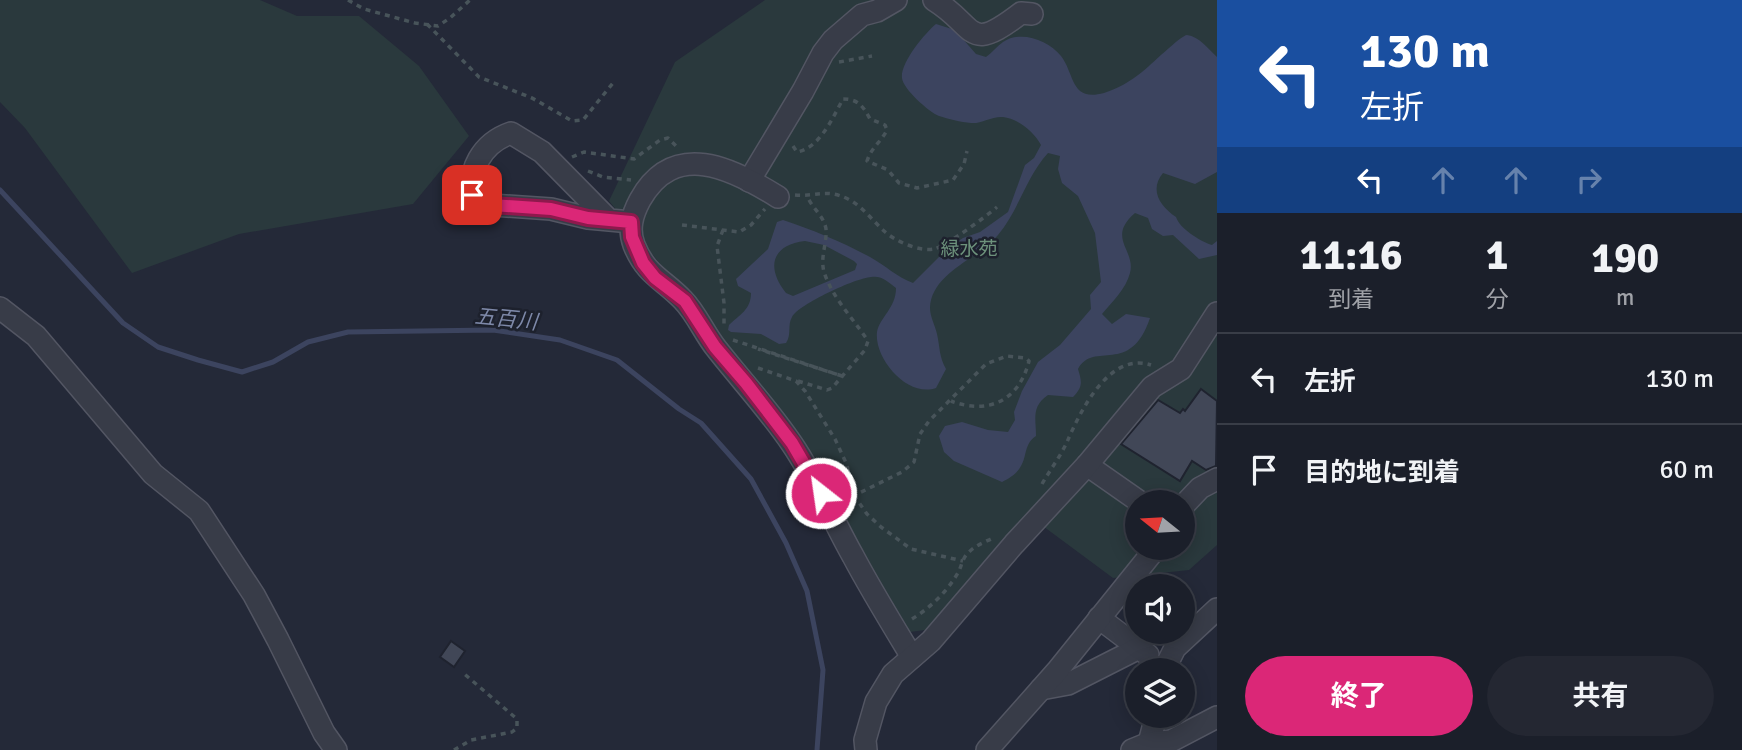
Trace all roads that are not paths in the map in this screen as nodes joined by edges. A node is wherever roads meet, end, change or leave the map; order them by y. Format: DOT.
graph roads {
  1 [pos="896,0"];
  2 [pos="934,0"];
  3 [pos="1032,14"];
  4 [pos="750,181"];
  5 [pos="778,197"];
  6 [pos="609,220"];
  7 [pos="631,222"];
  8 [pos="0,308"];
  9 [pos="1217,313"];
  10 [pos="1087,465"];
  11 [pos="1217,479"];
  12 [pos="1125,492"];
  13 [pos="1195,493"];
  14 [pos="1146,560"];
  15 [pos="1217,609"];
  16 [pos="1099,618"];
  17 [pos="1139,648"];
  18 [pos="912,657"];
  19 [pos="1152,658"];
  20 [pos="1170,658"];
  21 [pos="1041,689"];
  22 [pos="1217,717"];
  23 [pos="1150,728"];
  24 [pos="1140,747"];
  25 [pos="336,750"];
  26 [pos="866,750"];
  27 [pos="986,750"];
  1 -- 4 [label="street"];
  2 -- 3 [label="street"];
  4 -- 5 [label="street"];
  4 -- 7 [label="street"];
  6 -- 6 [label="street"];
  6 -- 7 [label="street"];
  7 -- 18 [label="street"];
  8 -- 25 [label="street"];
  9 -- 10 [label="street"];
  10 -- 12 [label="street"];
  10 -- 18 [label="street"];
  11 -- 13 [label="street"];
  14 -- 16 [label="street"];
  15 -- 20 [label="street"];
  16 -- 17 [label="street"];
  16 -- 21 [label="street"];
  17 -- 19 [label="street"];
  17 -- 21 [label="street"];
  18 -- 26 [label="street"];
  21 -- 27 [label="street"];
  22 -- 24 [label="street"];
  23 -- 24 [label="street"];
}
